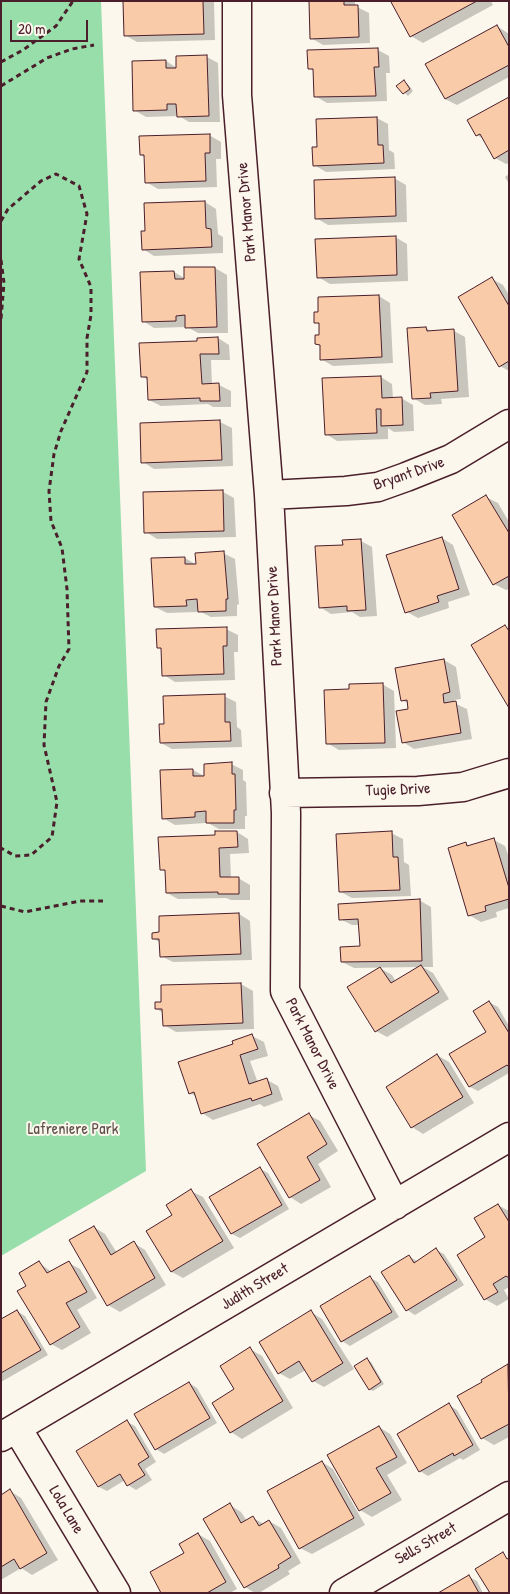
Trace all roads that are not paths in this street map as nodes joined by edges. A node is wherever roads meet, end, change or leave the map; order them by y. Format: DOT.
graph roads {
  1 [pos="237,1"];
  2 [pos="509,424"];
  3 [pos="269,495"];
  4 [pos="509,772"];
  5 [pos="284,793"];
  6 [pos="509,1137"];
  7 [pos="395,1205"];
  8 [pos="9,1433"];
  9 [pos="509,1496"];
  10 [pos="116,1593"];
  11 [pos="344,1593"];
  1 -- 3 [label="street, Park Manor Drive"];
  2 -- 3 [label="street, Bryant Drive"];
  3 -- 5 [label="street, Park Manor Drive"];
  4 -- 5 [label="street, Tugie Drive"];
  5 -- 7 [label="street, Park Manor Drive"];
  6 -- 7 [label="street, Judith Street"];
  7 -- 8 [label="street, Judith Street"];
  8 -- 10 [label="street, Lola Lane"];
  9 -- 11 [label="street, Sells Street"];
}
